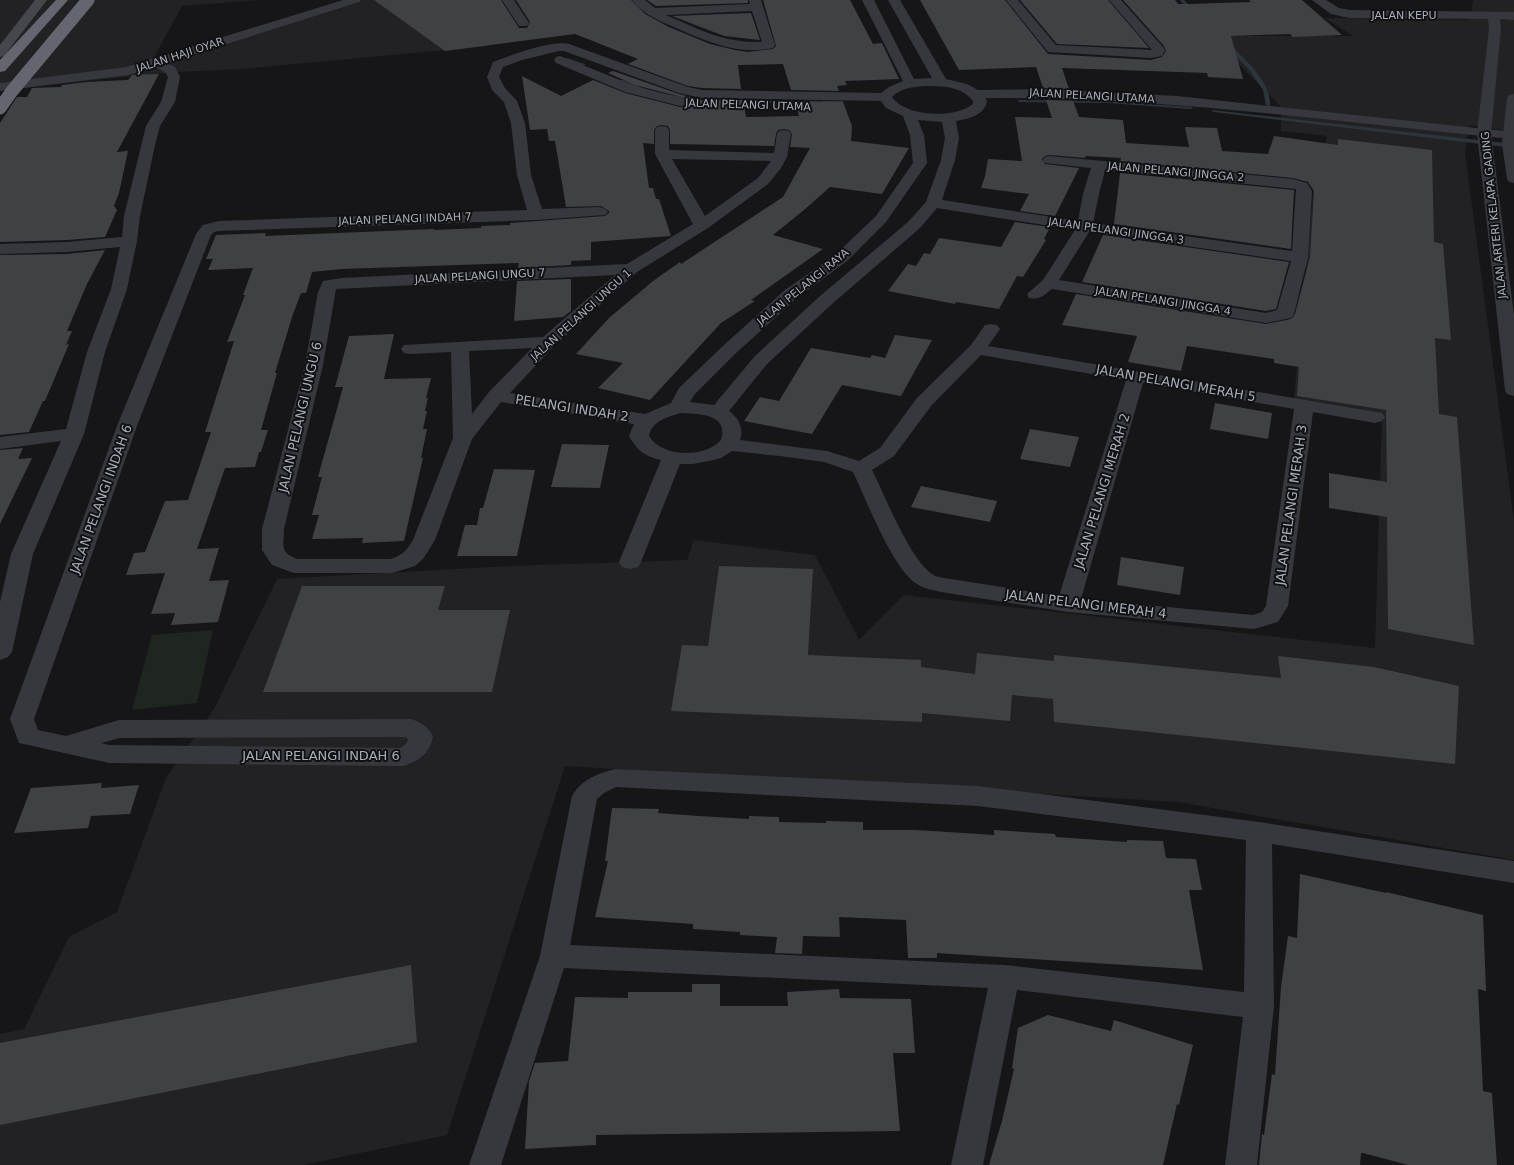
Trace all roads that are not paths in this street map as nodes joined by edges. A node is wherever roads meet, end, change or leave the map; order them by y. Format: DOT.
graph roads {
  1 [pos="41,0"];
  2 [pos="62,0"];
  3 [pos="88,0"];
  4 [pos="355,0"];
  5 [pos="508,0"];
  6 [pos="638,0"];
  7 [pos="868,0"];
  8 [pos="894,0"];
  9 [pos="1012,0"];
  10 [pos="1114,0"];
  11 [pos="1318,0"];
  12 [pos="756,4"];
  13 [pos="652,12"];
  14 [pos="1493,16"];
  15 [pos="1514,16"];
  16 [pos="524,23"];
  17 [pos="541,52"];
  18 [pos="0,53"];
  19 [pos="157,62"];
  20 [pos="0,68"];
  21 [pos="941,82"];
  22 [pos="910,83"];
  23 [pos="0,87"];
  24 [pos="885,97"];
  25 [pos="1514,98"];
  26 [pos="977,100"];
  27 [pos="0,108"];
  28 [pos="893,108"];
  29 [pos="909,114"];
  30 [pos="948,117"];
  31 [pos="1301,118"];
  32 [pos="662,130"];
  33 [pos="784,134"];
  34 [pos="1408,138"];
  35 [pos="1482,142"];
  36 [pos="1510,144"];
  37 [pos="662,154"];
  38 [pos="780,157"];
  39 [pos="1050,160"];
  40 [pos="1099,165"];
  41 [pos="1514,178"];
  42 [pos="933,203"];
  43 [pos="600,212"];
  44 [pos="536,215"];
  45 [pos="702,225"];
  46 [pos="1085,227"];
  47 [pos="209,228"];
  48 [pos="129,241"];
  49 [pos="0,249"];
  50 [pos="1300,257"];
  51 [pos="631,270"];
  52 [pos="1050,283"];
  53 [pos="329,285"];
  54 [pos="1035,294"];
  55 [pos="991,329"];
  56 [pos="548,342"];
  57 [pos="460,347"];
  58 [pos="410,349"];
  59 [pos="977,349"];
  60 [pos="1136,376"];
  61 [pos="1514,390"];
  62 [pos="496,396"];
  63 [pos="1304,405"];
  64 [pos="678,407"];
  65 [pos="717,413"];
  66 [pos="1375,417"];
  67 [pos="647,420"];
  68 [pos="74,434"];
  69 [pos="463,438"];
  70 [pos="0,443"];
  71 [pos="728,445"];
  72 [pos="672,458"];
  73 [pos="861,468"];
  74 [pos="273,550"];
  75 [pos="630,562"];
  76 [pos="7,590"];
  77 [pos="1068,605"];
  78 [pos="1277,606"];
  79 [pos="0,652"];
  80 [pos="67,745"];
  81 [pos="1259,832"];
  82 [pos="1514,872"];
  83 [pos="554,956"];
  84 [pos="1004,977"];
  85 [pos="1259,1006"];
  86 [pos="485,1165"];
  87 [pos="967,1165"];
  88 [pos="1241,1165"];
  1 -- 18 [label="main road"];
  2 -- 20 [label="highway"];
  3 -- 27 [label="highway, bridge"];
  4 -- 19 [label="street, JALAN HAJI OYAR"];
  5 -- 16 [label="street"];
  6 -- 13 [label="street"];
  7 -- 22 [label="street"];
  8 -- 21 [label="street"];
  9 -- 10 [label="street"];
  11 -- 14 [label="street, JALAN KEPU"];
  12 -- 13 [label="street"];
  12 -- 13 [label="street"];
  14 -- 15 [label="street, JALAN KEPU"];
  14 -- 35 [label="street, JALAN ARTERI KELAPA GADING"];
  17 -- 24 [label="street, JALAN PELANGI UTAMA"];
  17 -- 28 [label="street, JALAN PELANGI UTAMA"];
  17 -- 44 [label="street"];
  19 -- 23 [label="street, JALAN HAJI OYAR"];
  19 -- 48 [label="street"];
  21 -- 22 [label="street"];
  21 -- 26 [label="street"];
  22 -- 24 [label="street"];
  24 -- 28 [label="street"];
  25 -- 36 [label="street, JALAN ARTERI KELAPA GADING"];
  26 -- 30 [label="street"];
  26 -- 31 [label="street, JALAN PELANGI UTAMA"];
  28 -- 29 [label="street"];
  29 -- 30 [label="street"];
  29 -- 64 [label="street, JALAN PELANGI RAYA"];
  30 -- 42 [label="street, JALAN PELANGI RAYA"];
  31 -- 34 [label="street, JALAN PELANGI UTAMA"];
  31 -- 35 [label="street, JALAN PELANGI UTAMA"];
  32 -- 37 [label="street"];
  33 -- 38 [label="street, JALAN PELANGI UNGU 1"];
  35 -- 36 [label="street, JALAN PELANGI UTAMA"];
  35 -- 61 [label="street, JALAN ARTERI KELAPA GADING"];
  36 -- 41 [label="street, JALAN ARTERI KELAPA GADING"];
  37 -- 38 [label="street"];
  37 -- 45 [label="street"];
  38 -- 45 [label="street, JALAN PELANGI UNGU 1"];
  39 -- 40 [label="street, JALAN PELANGI JINGGA 2"];
  40 -- 46 [label="street"];
  40 -- 50 [label="street, JALAN PELANGI JINGGA 2"];
  42 -- 46 [label="street, JALAN PELANGI JINGGA 3"];
  42 -- 65 [label="street, JALAN PELANGI RAYA"];
  43 -- 44 [label="street, JALAN PELANGI INDAH 7"];
  44 -- 47 [label="street, JALAN PELANGI INDAH 7"];
  45 -- 51 [label="street, JALAN PELANGI UNGU 1"];
  46 -- 50 [label="street, JALAN PELANGI JINGGA 3"];
  46 -- 52 [label="street"];
  47 -- 80 [label="street, JALAN PELANGI INDAH 6"];
  48 -- 49 [label="street"];
  48 -- 68 [label="street"];
  50 -- 52 [label="street, JALAN PELANGI JINGGA 4"];
  51 -- 53 [label="street, JALAN PELANGI UNGU 7"];
  51 -- 56 [label="street, JALAN PELANGI UNGU 1"];
  52 -- 54 [label="street"];
  53 -- 74 [label="street, JALAN PELANGI UNGU 6"];
  55 -- 59 [label="street"];
  56 -- 57 [label="street"];
  56 -- 62 [label="street, JALAN PELANGI UNGU 1"];
  57 -- 58 [label="street"];
  57 -- 69 [label="street"];
  59 -- 60 [label="street, JALAN PELANGI MERAH 5"];
  59 -- 73 [label="street"];
  60 -- 63 [label="street, JALAN PELANGI MERAH 5"];
  60 -- 77 [label="street, JALAN PELANGI MERAH 2"];
  62 -- 67 [label="street, PELANGI INDAH 2"];
  62 -- 69 [label="street, JALAN PELANGI UNGU 1"];
  63 -- 66 [label="street, JALAN PELANGI MERAH 5"];
  63 -- 78 [label="street, JALAN PELANGI MERAH 3"];
  64 -- 65 [label="street"];
  64 -- 67 [label="street"];
  65 -- 71 [label="street"];
  67 -- 72 [label="street"];
  68 -- 70 [label="street"];
  68 -- 76 [label="street"];
  69 -- 74 [label="street, JALAN PELANGI UNGU 1"];
  71 -- 72 [label="street"];
  71 -- 73 [label="street"];
  72 -- 75 [label="street"];
  73 -- 77 [label="street, JALAN PELANGI MERAH 4"];
  76 -- 79 [label="street"];
  77 -- 78 [label="street, JALAN PELANGI MERAH 4"];
  80 -- 80 [label="street, JALAN PELANGI INDAH 6"];
  81 -- 82 [label="street"];
  81 -- 83 [label="street"];
  81 -- 85 [label="street"];
  83 -- 84 [label="street"];
  83 -- 86 [label="street"];
  84 -- 85 [label="street"];
  84 -- 87 [label="street"];
  85 -- 88 [label="street"];
}
